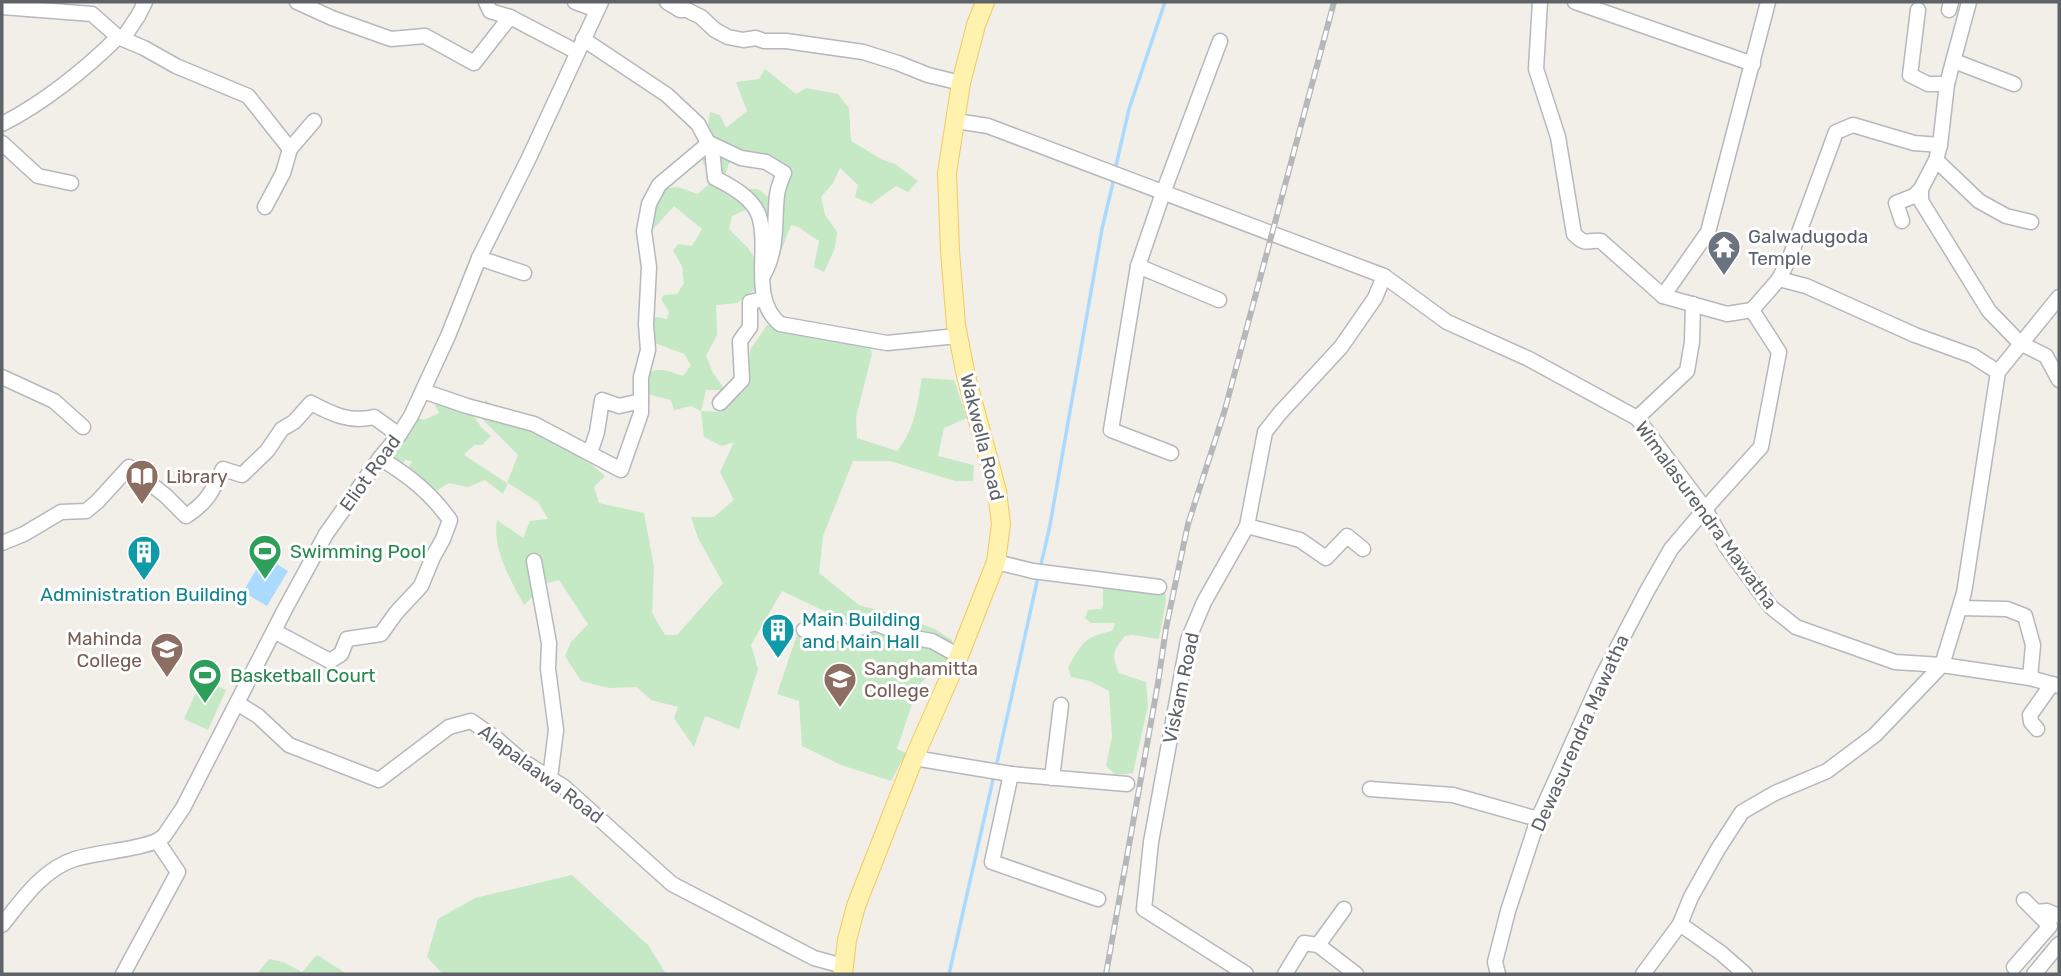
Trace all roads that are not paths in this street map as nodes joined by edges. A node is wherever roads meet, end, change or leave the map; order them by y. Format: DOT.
graph roads {
  1 [pos="145,2"];
  2 [pos="297,2"];
  3 [pos="486,2"];
  4 [pos="575,2"];
  5 [pos="667,2"];
  6 [pos="985,2"];
  7 [pos="1541,2"];
  8 [pos="1575,2"];
  9 [pos="1768,2"];
  10 [pos="1969,2"];
  11 [pos="599,6"];
  12 [pos="2,8"];
  13 [pos="1918,10"];
  14 [pos="510,17"];
  15 [pos="118,37"];
  16 [pos="1220,41"];
  17 [pos="580,45"];
  18 [pos="1954,61"];
  19 [pos="1754,64"];
  20 [pos="961,83"];
  21 [pos="1947,84"];
  22 [pos="2014,84"];
  23 [pos="314,121"];
  24 [pos="956,121"];
  25 [pos="2,124"];
  26 [pos="2,143"];
  27 [pos="709,143"];
  28 [pos="289,149"];
  29 [pos="1938,152"];
  30 [pos="71,183"];
  31 [pos="1921,190"];
  32 [pos="1163,193"];
  33 [pos="265,207"];
  34 [pos="1902,221"];
  35 [pos="2031,222"];
  36 [pos="480,258"];
  37 [pos="1138,266"];
  38 [pos="524,273"];
  39 [pos="764,275"];
  40 [pos="1384,276"];
  41 [pos="1779,279"];
  42 [pos="1663,296"];
  43 [pos="2059,297"];
  44 [pos="764,299"];
  45 [pos="1219,300"];
  46 [pos="1693,304"];
  47 [pos="1752,310"];
  48 [pos="957,336"];
  49 [pos="2020,343"];
  50 [pos="1998,372"];
  51 [pos="2,377"];
  52 [pos="2059,380"];
  53 [pos="423,391"];
  54 [pos="641,401"];
  55 [pos="720,403"];
  56 [pos="1637,418"];
  57 [pos="83,428"];
  58 [pos="399,435"];
  59 [pos="590,453"];
  60 [pos="1171,453"];
  61 [pos="380,458"];
  62 [pos="1705,509"];
  63 [pos="1247,526"];
  64 [pos="2,542"];
  65 [pos="1363,549"];
  66 [pos="534,561"];
  67 [pos="996,562"];
  68 [pos="1158,587"];
  69 [pos="1960,608"];
  70 [pos="274,631"];
  71 [pos="804,631"];
  72 [pos="958,656"];
  73 [pos="1942,665"];
  74 [pos="2030,678"];
  75 [pos="2055,685"];
  76 [pos="237,703"];
  77 [pos="1061,705"];
  78 [pos="2037,729"];
  79 [pos="914,758"];
  80 [pos="1011,774"];
  81 [pos="550,778"];
  82 [pos="1052,778"];
  83 [pos="1127,784"];
  84 [pos="1370,789"];
  85 [pos="1538,819"];
  86 [pos="157,841"];
  87 [pos="1098,900"];
  88 [pos="2024,900"];
  89 [pos="1344,909"];
  90 [pos="2036,912"];
  91 [pos="5,915"];
  92 [pos="2059,916"];
  93 [pos="1680,923"];
  94 [pos="2059,944"];
  95 [pos="1318,945"];
  96 [pos="2014,967"];
  97 [pos="843,970"];
  98 [pos="123,974"];
  99 [pos="1246,974"];
  100 [pos="1285,974"];
  101 [pos="1356,974"];
  102 [pos="1498,974"];
  103 [pos="1643,974"];
  104 [pos="1745,974"];
  105 [pos="2034,974"];
  1 -- 15 [label="street"];
  2 -- 14 [label="street"];
  3 -- 14 [label="street"];
  4 -- 11 [label="street"];
  5 -- 20 [label="street"];
  6 -- 20 [label="main road, Wakwella Road"];
  7 -- 42 [label="street"];
  8 -- 19 [label="street"];
  9 -- 19 [label="street"];
  10 -- 18 [label="street"];
  11 -- 17 [label="street, Eliot Road"];
  12 -- 15 [label="street"];
  13 -- 21 [label="street"];
  14 -- 17 [label="street"];
  15 -- 25 [label="street"];
  15 -- 28 [label="street"];
  16 -- 32 [label="street"];
  17 -- 27 [label="street"];
  17 -- 36 [label="street, Eliot Road"];
  18 -- 21 [label="street"];
  18 -- 22 [label="street"];
  19 -- 42 [label="street"];
  20 -- 24 [label="main road, Wakwella Road"];
  21 -- 29 [label="street"];
  23 -- 28 [label="street"];
  24 -- 32 [label="street"];
  24 -- 48 [label="main road, Wakwella Road"];
  26 -- 30 [label="street"];
  27 -- 39 [label="street"];
  27 -- 39 [label="street"];
  27 -- 54 [label="street"];
  28 -- 33 [label="street"];
  29 -- 31 [label="street"];
  29 -- 35 [label="street"];
  29 -- 41 [label="street"];
  31 -- 34 [label="street"];
  31 -- 49 [label="street"];
  32 -- 37 [label="street"];
  32 -- 40 [label="street"];
  36 -- 38 [label="street"];
  36 -- 53 [label="street, Eliot Road"];
  37 -- 45 [label="street"];
  37 -- 60 [label="street"];
  39 -- 44 [label="street"];
  40 -- 56 [label="street, Wimalasurendra Mawatha"];
  40 -- 63 [label="street, Viskam Road"];
  41 -- 47 [label="street"];
  41 -- 50 [label="street"];
  42 -- 46 [label="street"];
  43 -- 49 [label="street"];
  44 -- 48 [label="street"];
  44 -- 55 [label="street"];
  46 -- 47 [label="street"];
  46 -- 56 [label="street"];
  47 -- 62 [label="street, Dewasurendra Mawatha"];
  48 -- 67 [label="main road, Wakwella Road"];
  49 -- 50 [label="street"];
  49 -- 52 [label="street"];
  50 -- 69 [label="street"];
  51 -- 57 [label="street"];
  53 -- 58 [label="street, Eliot Road"];
  53 -- 59 [label="street"];
  54 -- 59 [label="street"];
  54 -- 59 [label="street"];
  56 -- 62 [label="street, Wimalasurendra Mawatha"];
  58 -- 61 [label="street, Eliot Road"];
  58 -- 64 [label="street"];
  61 -- 70 [label="street, Eliot Road"];
  61 -- 70 [label="street"];
  62 -- 73 [label="street, Wimalasurendra Mawatha"];
  62 -- 85 [label="street, Dewasurendra Mawatha"];
  63 -- 65 [label="street"];
  63 -- 99 [label="street, Viskam Road"];
  66 -- 81 [label="street"];
  67 -- 68 [label="street"];
  67 -- 72 [label="main road, Wakwella Road"];
  69 -- 73 [label="street"];
  69 -- 74 [label="street"];
  70 -- 76 [label="street, Eliot Road"];
  71 -- 72 [label="street"];
  72 -- 79 [label="main road, Wakwella Road"];
  73 -- 74 [label="street, Wimalasurendra Mawatha"];
  73 -- 93 [label="street"];
  74 -- 75 [label="street, Wimalasurendra Mawatha"];
  75 -- 78 [label="street"];
  76 -- 81 [label="street, Alapalaawa Road"];
  76 -- 86 [label="street, Eliot Road"];
  77 -- 82 [label="street"];
  79 -- 80 [label="street"];
  79 -- 97 [label="main road, Wakwella Road"];
  80 -- 82 [label="street"];
  80 -- 87 [label="street"];
  81 -- 97 [label="street, Alapalaawa Road"];
  82 -- 83 [label="street"];
  84 -- 85 [label="street"];
  85 -- 102 [label="street, Dewasurendra Mawatha"];
  86 -- 91 [label="street"];
  86 -- 98 [label="street"];
  88 -- 90 [label="street"];
  89 -- 95 [label="street"];
  90 -- 92 [label="street"];
  90 -- 96 [label="street"];
  93 -- 103 [label="street"];
  93 -- 104 [label="street"];
  94 -- 105 [label="street"];
  95 -- 100 [label="street"];
  95 -- 101 [label="street"];
}
